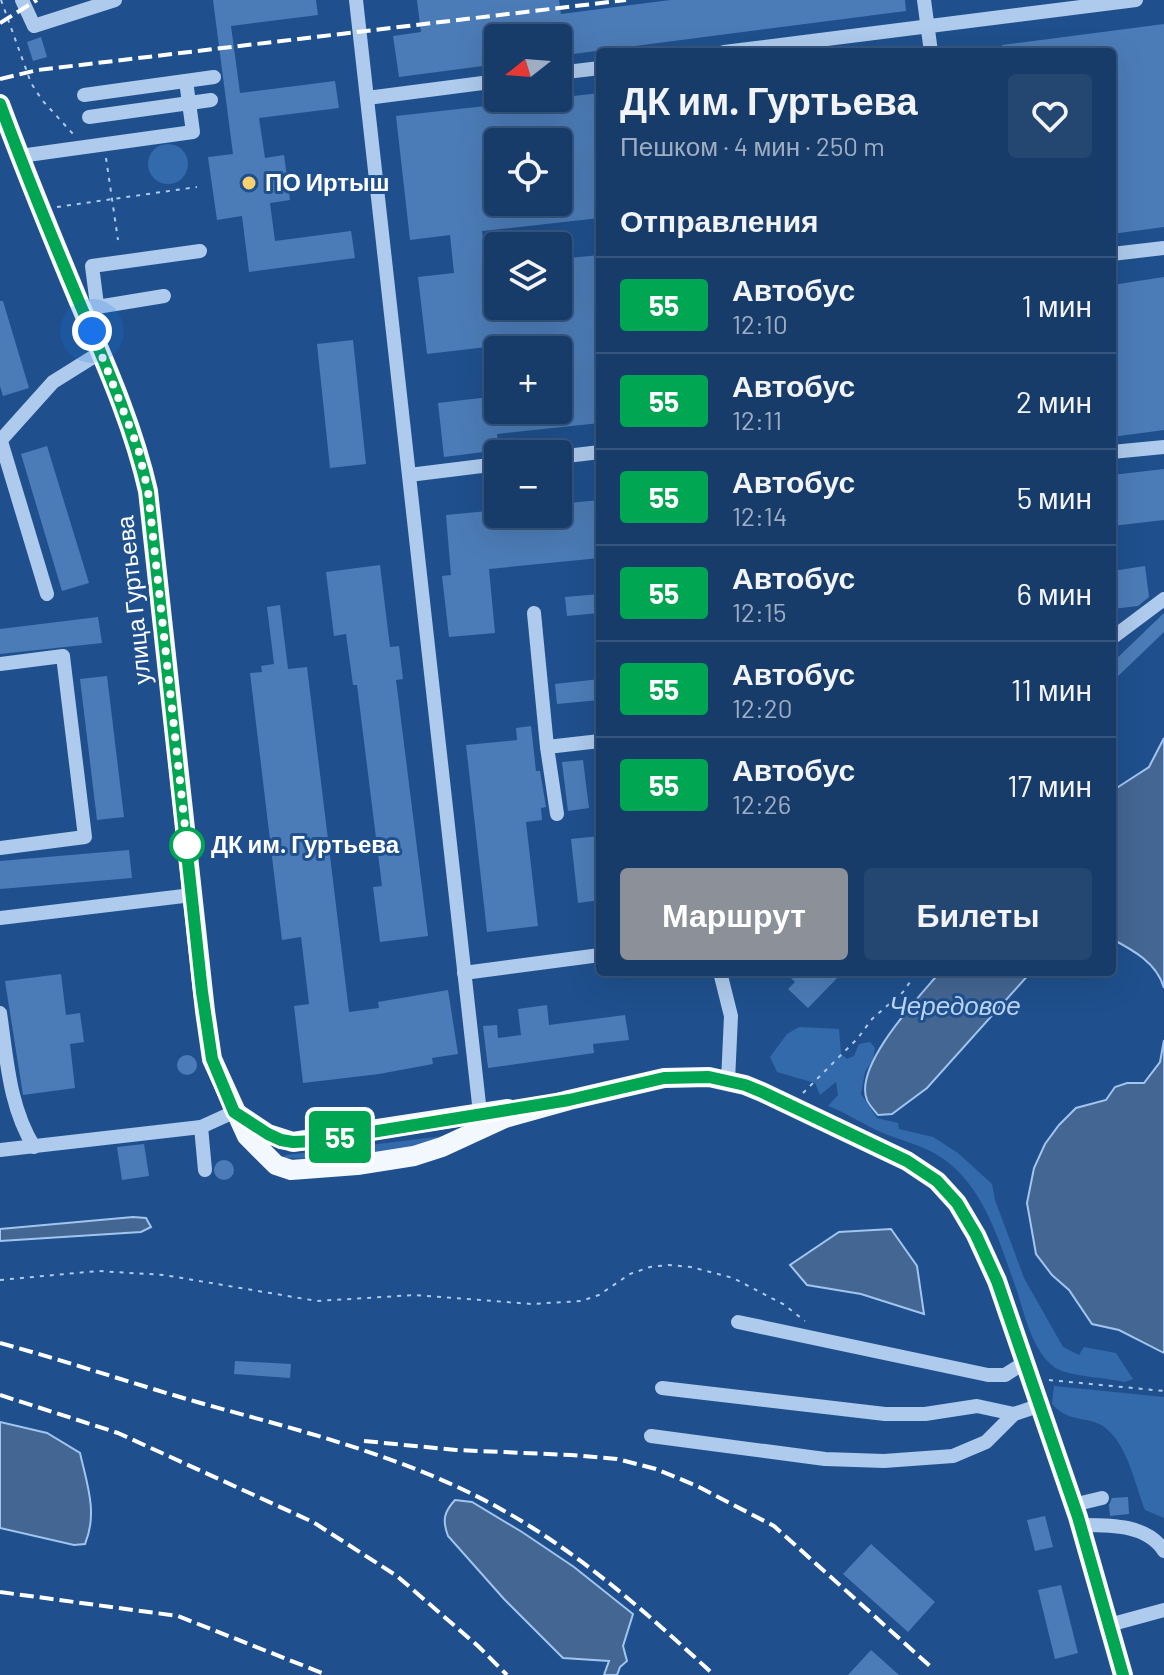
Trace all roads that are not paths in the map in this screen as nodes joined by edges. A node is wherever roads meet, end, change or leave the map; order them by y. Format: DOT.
graph roads {
  1 [pos="22,0"];
  2 [pos="115,0"];
  3 [pos="356,0"];
  4 [pos="924,0"];
  5 [pos="1136,0"];
  6 [pos="927,26"];
  7 [pos="755,48"];
  8 [pos="930,48"];
  9 [pos="596,68"];
  10 [pos="572,71"];
  11 [pos="214,77"];
  12 [pos="186,81"];
  13 [pos="484,83"];
  14 [pos="84,95"];
  15 [pos="367,98"];
  16 [pos="211,100"];
  17 [pos="189,103"];
  18 [pos="0,104"];
  19 [pos="89,117"];
  20 [pos="4,130"];
  21 [pos="20,156"];
  22 [pos="1164,248"];
  23 [pos="200,251"];
  24 [pos="1116,254"];
  25 [pos="164,296"];
  26 [pos="90,308"];
  27 [pos="101,352"];
  28 [pos="0,440"];
  29 [pos="1164,447"];
  30 [pos="596,452"];
  31 [pos="1116,452"];
  32 [pos="572,455"];
  33 [pos="484,466"];
  34 [pos="409,475"];
  35 [pos="47,594"];
  36 [pos="1164,599"];
  37 [pos="534,613"];
  38 [pos="1116,635"];
  39 [pos="0,664"];
  40 [pos="596,741"];
  41 [pos="547,747"];
  42 [pos="557,814"];
  43 [pos="0,848"];
  44 [pos="192,895"];
  45 [pos="0,918"];
  46 [pos="596,956"];
  47 [pos="464,973"];
  48 [pos="721,976"];
  49 [pos="0,1013"];
  50 [pos="728,1081"];
  51 [pos="569,1100"];
  52 [pos="234,1112"];
  53 [pos="480,1113"];
  54 [pos="201,1127"];
  55 [pos="34,1147"];
  56 [pos="0,1150"];
  57 [pos="205,1170"];
  58 [pos="738,1322"];
  59 [pos="1024,1363"];
  60 [pos="662,1388"];
  61 [pos="1041,1405"];
  62 [pos="1014,1414"];
  63 [pos="651,1436"];
  64 [pos="1102,1498"];
  65 [pos="1073,1505"];
  66 [pos="1080,1525"];
  67 [pos="1164,1551"];
  68 [pos="1164,1610"];
  69 [pos="1109,1625"];
  70 [pos="1123,1675"];
  1 -- 2 [label="street"];
  3 -- 15 [label="street"];
  4 -- 6 [label="street"];
  5 -- 6 [label="street"];
  6 -- 7 [label="street"];
  6 -- 8 [label="street"];
  9 -- 10 [label="street"];
  11 -- 12 [label="street"];
  12 -- 14 [label="street"];
  12 -- 17 [label="street"];
  13 -- 15 [label="street"];
  15 -- 34 [label="street"];
  16 -- 17 [label="street"];
  17 -- 19 [label="street"];
  17 -- 21 [label="street"];
  18 -- 20 [label="main road, улица Гуртьева"];
  20 -- 21 [label="main road, улица Гуртьева"];
  21 -- 26 [label="main road, улица Гуртьева"];
  22 -- 24 [label="street"];
  23 -- 26 [label="street"];
  25 -- 26 [label="street"];
  26 -- 27 [label="main road, улица Гуртьева"];
  27 -- 28 [label="street"];
  27 -- 44 [label="main road, улица Гуртьева"];
  28 -- 35 [label="street"];
  29 -- 31 [label="street"];
  30 -- 32 [label="street"];
  33 -- 34 [label="street"];
  34 -- 47 [label="street"];
  36 -- 38 [label="street"];
  37 -- 41 [label="street"];
  39 -- 43 [label="street"];
  40 -- 41 [label="street"];
  41 -- 42 [label="street"];
  44 -- 45 [label="street"];
  44 -- 52 [label="main road, улица Гуртьева"];
  46 -- 47 [label="street"];
  47 -- 53 [label="street"];
  48 -- 50 [label="street"];
  49 -- 55 [label="street"];
  50 -- 51 [label="main road"];
  50 -- 59 [label="main road"];
  51 -- 52 [label="main road, улица Гуртьева"];
  51 -- 53 [label="main road"];
  52 -- 53 [label="main road"];
  52 -- 54 [label="street"];
  54 -- 55 [label="street"];
  54 -- 57 [label="street"];
  55 -- 56 [label="street"];
  58 -- 59 [label="street"];
  59 -- 61 [label="main road"];
  60 -- 62 [label="street"];
  61 -- 62 [label="street"];
  61 -- 65 [label="main road"];
  62 -- 63 [label="street"];
  64 -- 65 [label="street"];
  65 -- 66 [label="main road"];
  66 -- 67 [label="street"];
  66 -- 69 [label="main road"];
  68 -- 69 [label="street"];
  69 -- 70 [label="main road"];
}
